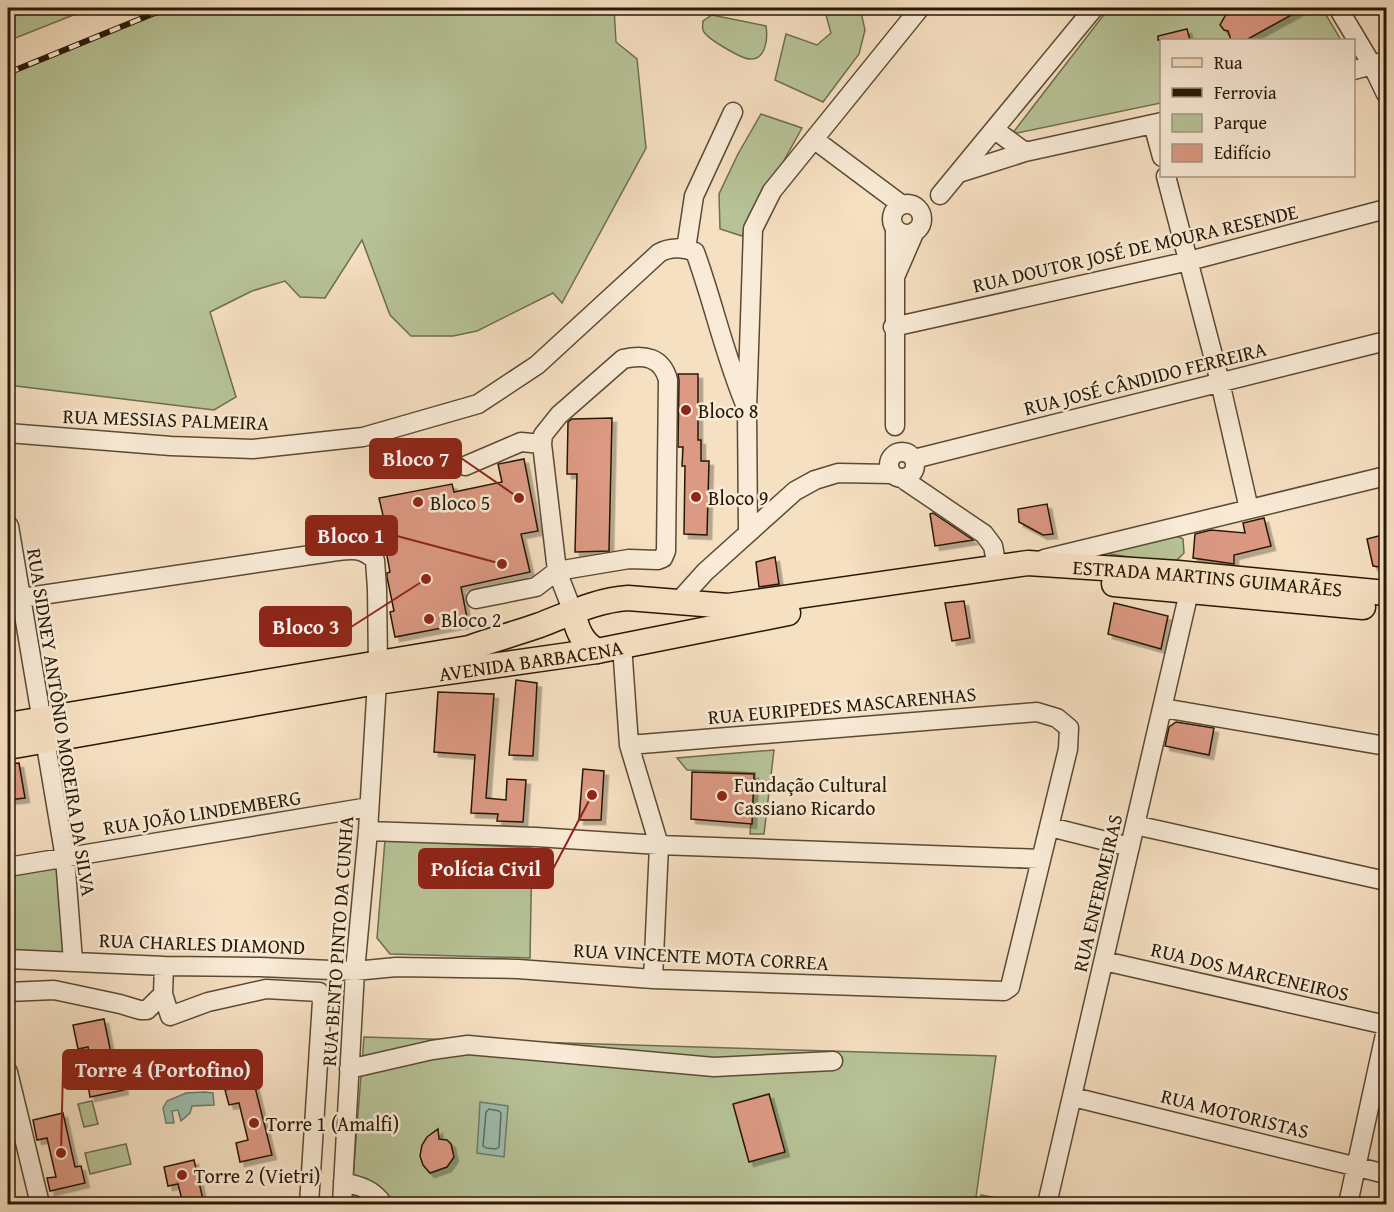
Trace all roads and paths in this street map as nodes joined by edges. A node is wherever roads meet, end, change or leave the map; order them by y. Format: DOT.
graph roads {
  1 [pos="920,8"];
  2 [pos="1094,8"];
  3 [pos="1338,8"];
  4 [pos="1379,63"];
  5 [pos="1355,69"];
  6 [pos="1386,94"];
  7 [pos="733,112"];
  8 [pos="1157,123"];
  9 [pos="995,129"];
  10 [pos="815,140"];
  11 [pos="1160,148"];
  12 [pos="1025,152"];
  13 [pos="958,173"];
  14 [pos="1166,177"];
  15 [pos="1386,209"];
  16 [pos="913,215"];
  17 [pos="686,249"];
  18 [pos="1189,261"];
  19 [pos="895,277"];
  20 [pos="893,327"];
  21 [pos="1386,341"];
  22 [pos="1220,382"];
  23 [pos="747,409"];
  24 [pos="8,433"];
  25 [pos="542,444"];
  26 [pos="905,455"];
  27 [pos="465,466"];
  28 [pos="897,476"];
  29 [pos="1386,476"];
  30 [pos="1249,509"];
  31 [pos="9,526"];
  32 [pos="748,532"];
  33 [pos="1028,563"];
  34 [pos="997,567"];
  35 [pos="557,572"];
  36 [pos="1053,578"];
  37 [pos="1189,592"];
  38 [pos="1386,592"];
  39 [pos="14,599"];
  40 [pos="477,599"];
  41 [pos="667,609"];
  42 [pos="1386,609"];
  43 [pos="573,612"];
  44 [pos="631,644"];
  45 [pos="597,651"];
  46 [pos="377,673"];
  47 [pos="1163,708"];
  48 [pos="8,725"];
  49 [pos="43,731"];
  50 [pos="629,745"];
  51 [pos="1386,746"];
  52 [pos="8,747"];
  53 [pos="369,807"];
  54 [pos="1135,825"];
  55 [pos="1050,827"];
  56 [pos="368,831"];
  57 [pos="659,844"];
  58 [pos="1130,847"];
  59 [pos="65,858"];
  60 [pos="1040,859"];
  61 [pos="8,867"];
  62 [pos="1386,881"];
  63 [pos="8,959"];
  64 [pos="73,961"];
  65 [pos="1104,961"];
  66 [pos="164,966"];
  67 [pos="396,968"];
  68 [pos="355,971"];
  69 [pos="653,979"];
  70 [pos="8,992"];
  71 [pos="163,994"];
  72 [pos="1386,1026"];
  73 [pos="1386,1030"];
  74 [pos="833,1061"];
  75 [pos="349,1069"];
  76 [pos="8,1072"];
  77 [pos="1073,1096"];
  78 [pos="1356,1167"];
  79 [pos="1386,1174"];
  80 [pos="343,1182"];
  81 [pos="40,1204"];
  82 [pos="309,1204"];
  83 [pos="342,1204"];
  84 [pos="383,1204"];
  85 [pos="1047,1204"];
  86 [pos="1348,1204"];
  1 -- 10 [label="street"];
  2 -- 9 [label="street"];
  3 -- 4 [label="street"];
  4 -- 5 [label="street"];
  4 -- 6 [label="street"];
  7 -- 17 [label="street"];
  8 -- 11 [label="street"];
  8 -- 12 [label="street"];
  9 -- 12 [label="street"];
  9 -- 13 [label="street"];
  10 -- 16 [label="street"];
  10 -- 23 [label="street"];
  12 -- 13 [label="street"];
  13 -- 16 [label="street"];
  14 -- 18 [label="street"];
  15 -- 18 [label="street, RUA DOUTOR JOSÉ DE MOURA RESENDE"];
  16 -- 19 [label="street"];
  16 -- 19 [label="street"];
  17 -- 23 [label="street"];
  17 -- 24 [label="street, RUA MESSIAS PALMEIRA"];
  18 -- 20 [label="street, RUA DOUTOR JOSÉ DE MOURA RESENDE"];
  18 -- 22 [label="street"];
  19 -- 20 [label="street"];
  20 -- 26 [label="street"];
  21 -- 22 [label="street, RUA JOSÉ CÂNDIDO FERREIRA"];
  22 -- 26 [label="street, RUA JOSÉ CÂNDIDO FERREIRA"];
  22 -- 30 [label="street"];
  23 -- 32 [label="street"];
  25 -- 27 [label="street"];
  25 -- 35 [label="street"];
  25 -- 35 [label="street"];
  26 -- 28 [label="street"];
  28 -- 32 [label="street"];
  28 -- 34 [label="street"];
  29 -- 30 [label="street"];
  30 -- 33 [label="street"];
  31 -- 39 [label="street, RUA SIDNEY ANTÔNIO MOREIRA DA SILVA"];
  32 -- 41 [label="street"];
  33 -- 34 [label="main road, AVENIDA BARBACENA"];
  33 -- 38 [label="main road, ESTRADA MARTINS GUIMARÃES"];
  34 -- 41 [label="main road, AVENIDA BARBACENA"];
  35 -- 40 [label="street"];
  35 -- 43 [label="street"];
  36 -- 37 [label="main road, ESTRADA MARTINS GUIMARÃES"];
  36 -- 44 [label="main road, AVENIDA BARBACENA"];
  37 -- 42 [label="main road, ESTRADA MARTINS GUIMARÃES"];
  37 -- 47 [label="street, RUA ENFERMEIRAS"];
  39 -- 46 [label="street, RUA BENTO PINTO DA CUNHA"];
  39 -- 49 [label="street, RUA SIDNEY ANTÔNIO MOREIRA DA SILVA"];
  41 -- 43 [label="main road, AVENIDA BARBACENA"];
  41 -- 44 [label="main road"];
  43 -- 45 [label="main road"];
  43 -- 46 [label="main road, AVENIDA BARBACENA"];
  44 -- 45 [label="main road, AVENIDA BARBACENA"];
  44 -- 50 [label="street"];
  45 -- 46 [label="main road, AVENIDA BARBACENA"];
  46 -- 49 [label="main road, AVENIDA BARBACENA"];
  46 -- 53 [label="street, RUA BENTO PINTO DA CUNHA"];
  47 -- 51 [label="street"];
  47 -- 54 [label="street, RUA ENFERMEIRAS"];
  48 -- 49 [label="main road, AVENIDA BARBACENA"];
  49 -- 52 [label="main road, AVENIDA BARBACENA"];
  49 -- 59 [label="street, RUA SIDNEY ANTÔNIO MOREIRA DA SILVA"];
  50 -- 55 [label="street, RUA EURIPEDES MASCARENHAS"];
  50 -- 57 [label="street"];
  53 -- 56 [label="street, RUA BENTO PINTO DA CUNHA"];
  53 -- 59 [label="street, RUA JOÃO LINDEMBERG"];
  54 -- 58 [label="street, RUA ENFERMEIRAS"];
  54 -- 62 [label="street"];
  55 -- 58 [label="street"];
  55 -- 60 [label="street"];
  56 -- 57 [label="street"];
  56 -- 68 [label="street, RUA BENTO PINTO DA CUNHA"];
  57 -- 60 [label="street"];
  57 -- 69 [label="street"];
  58 -- 65 [label="street, RUA ENFERMEIRAS"];
  59 -- 61 [label="street, RUA JOÃO LINDEMBERG"];
  59 -- 64 [label="street, RUA SIDNEY ANTÔNIO MOREIRA DA SILVA"];
  60 -- 69 [label="street, RUA VINCENTE MOTA CORREA"];
  63 -- 64 [label="street, RUA CHARLES DIAMOND"];
  64 -- 66 [label="street, RUA CHARLES DIAMOND"];
  65 -- 72 [label="street, RUA DOS MARCENEIROS"];
  65 -- 77 [label="street, RUA ENFERMEIRAS"];
  66 -- 68 [label="street, RUA CHARLES DIAMOND"];
  66 -- 71 [label="street"];
  67 -- 68 [label="street, RUA CHARLES DIAMOND"];
  67 -- 69 [label="street, RUA VINCENTE MOTA CORREA"];
  68 -- 75 [label="street, RUA BENTO PINTO DA CUNHA"];
  70 -- 71 [label="street"];
  71 -- 82 [label="street"];
  73 -- 78 [label="street"];
  74 -- 75 [label="street"];
  75 -- 80 [label="street, RUA BENTO PINTO DA CUNHA"];
  76 -- 81 [label="street"];
  77 -- 78 [label="street, RUA MOTORISTAS"];
  77 -- 85 [label="street, RUA ENFERMEIRAS"];
  78 -- 79 [label="street, RUA MOTORISTAS"];
  78 -- 86 [label="street"];
  80 -- 83 [label="street, RUA BENTO PINTO DA CUNHA"];
  80 -- 84 [label="street"];
}
